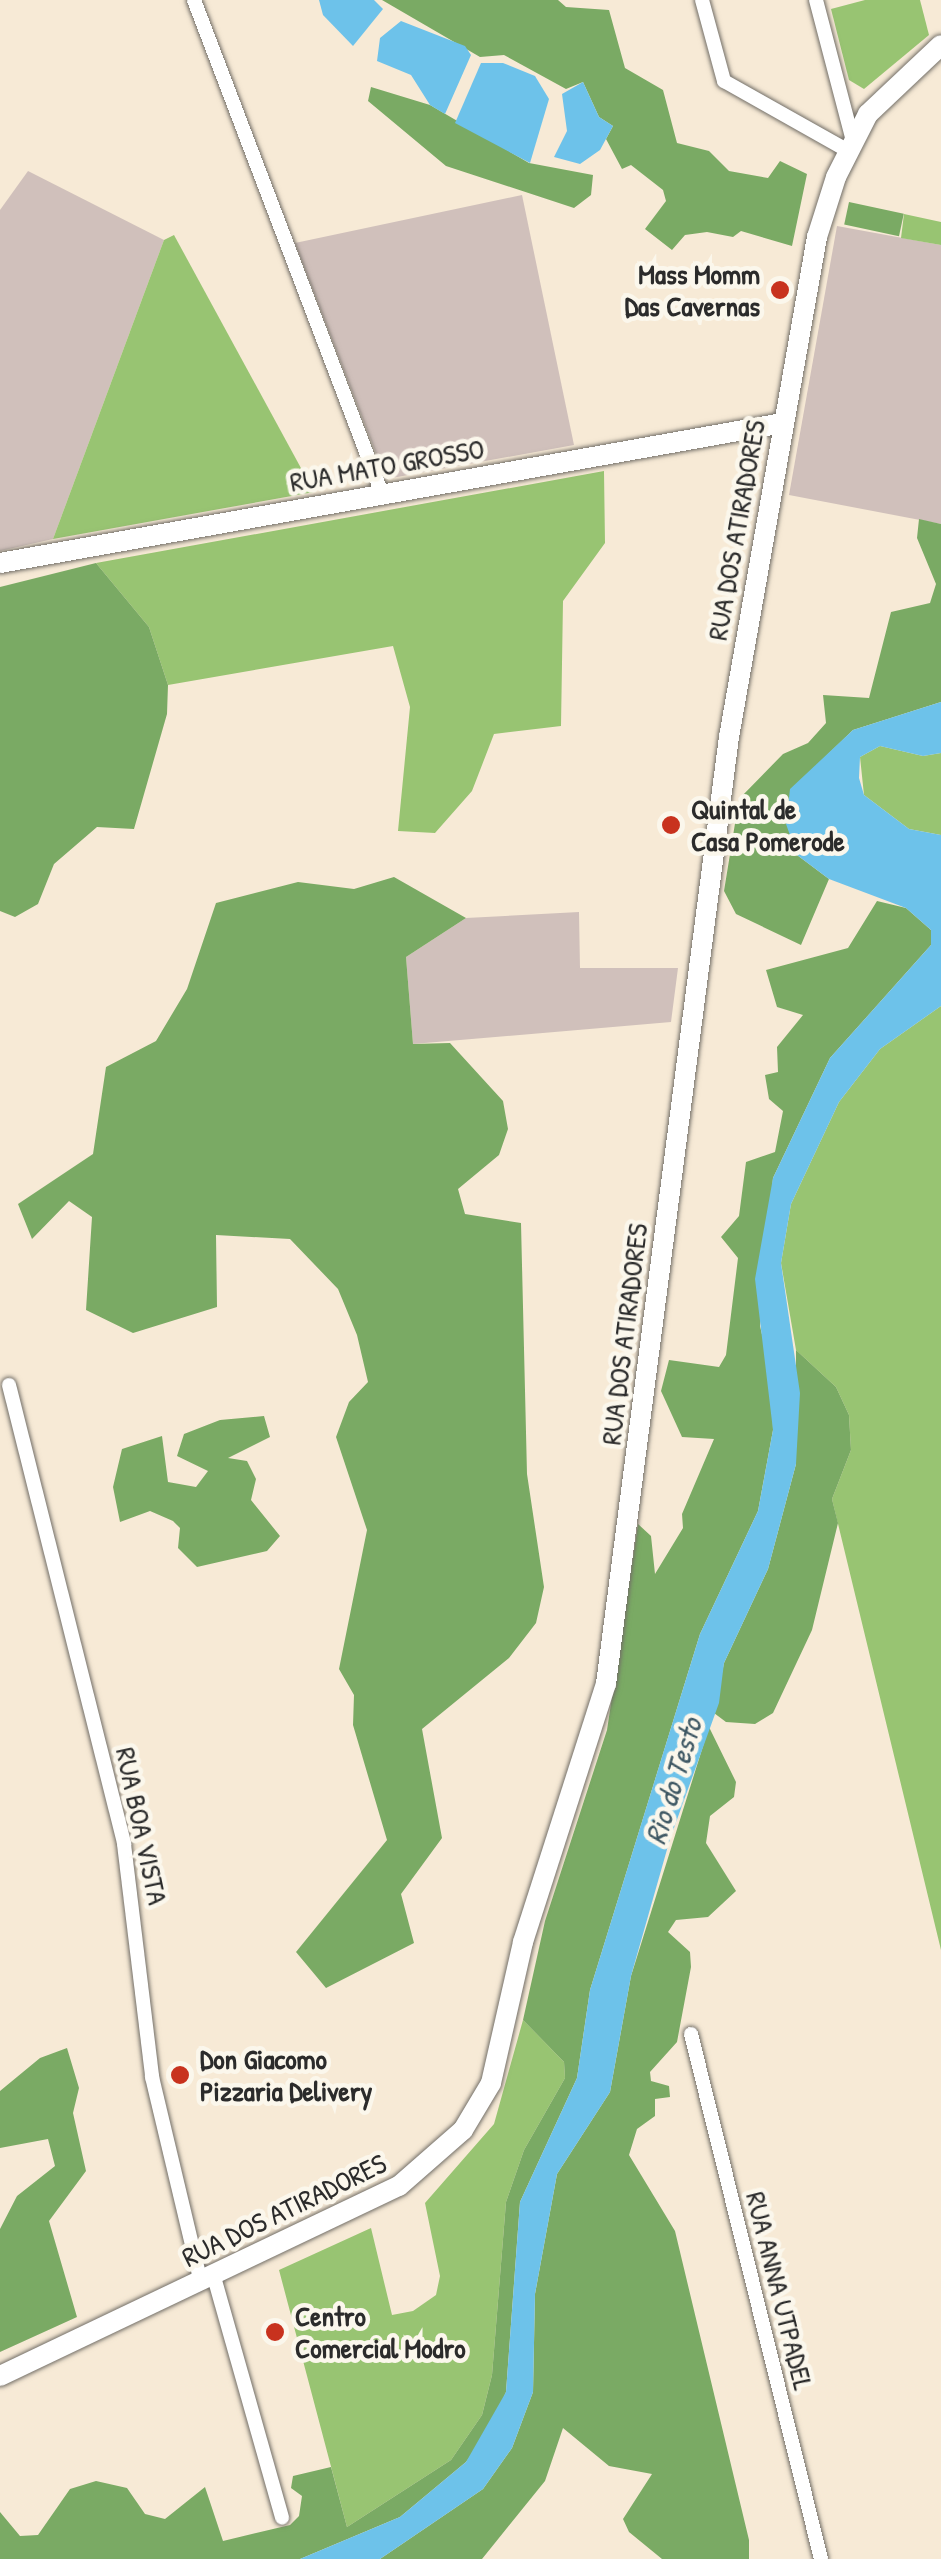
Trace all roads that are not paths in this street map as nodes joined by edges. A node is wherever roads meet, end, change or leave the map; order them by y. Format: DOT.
graph roads {
  1 [pos="194,0"];
  2 [pos="702,0"];
  3 [pos="816,0"];
  4 [pos="941,45"];
  5 [pos="850,146"];
  6 [pos="783,423"];
  7 [pos="382,494"];
  8 [pos="0,563"];
  9 [pos="9,1385"];
  10 [pos="690,2034"];
  11 [pos="208,2280"];
  12 [pos="0,2376"];
  13 [pos="282,2518"];
  14 [pos="821,2559"];
  1 -- 7 [label="street"];
  2 -- 5 [label="street"];
  3 -- 5 [label="street"];
  4 -- 5 [label="main road, RUA DOS ATIRADORES"];
  5 -- 6 [label="main road, RUA DOS ATIRADORES"];
  6 -- 7 [label="main road, RUA MATO GROSSO"];
  6 -- 11 [label="main road, RUA DOS ATIRADORES"];
  7 -- 8 [label="main road, RUA MATO GROSSO"];
  9 -- 11 [label="street, RUA BOA VISTA"];
  10 -- 14 [label="street, RUA ANNA UTPADEL"];
  11 -- 12 [label="main road, RUA DOS ATIRADORES"];
  11 -- 13 [label="street, RUA BOA VISTA"];
}
